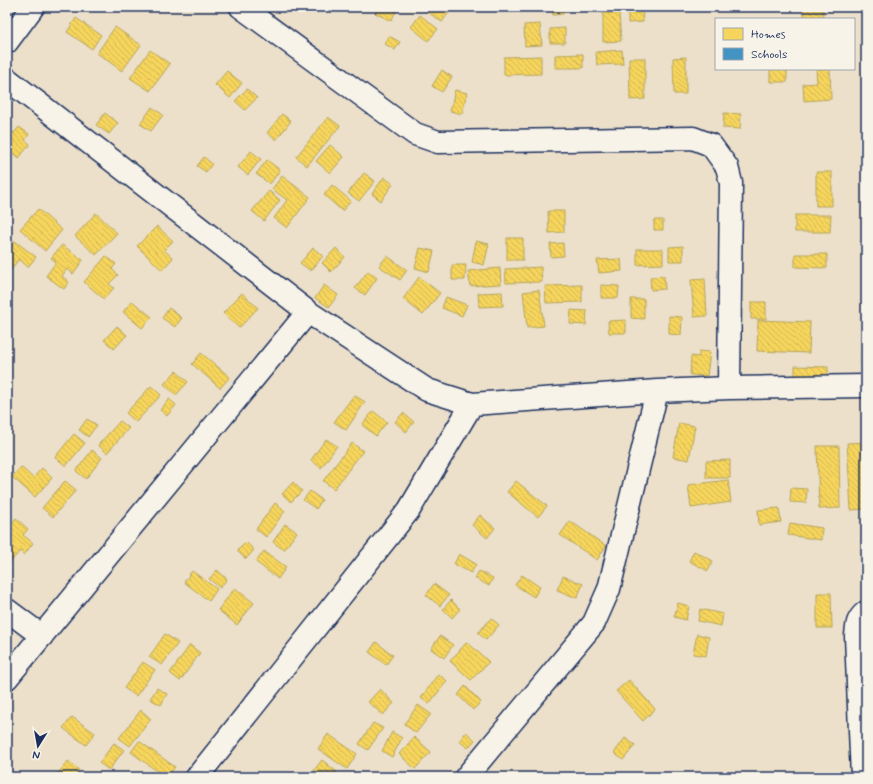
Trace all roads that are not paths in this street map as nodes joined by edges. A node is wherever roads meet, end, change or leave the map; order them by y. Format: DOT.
graph roads {
  1 [pos="33,7"];
  2 [pos="241,7"];
  3 [pos="7,42"];
  4 [pos="7,79"];
  5 [pos="308,312"];
  6 [pos="866,386"];
  7 [pos="729,388"];
  8 [pos="657,391"];
  9 [pos="472,404"];
  10 [pos="7,610"];
  11 [pos="866,612"];
  12 [pos="42,636"];
  13 [pos="7,678"];
  14 [pos="197,777"];
  15 [pos="466,777"];
  16 [pos="862,777"];
  1 -- 3 [label="street"];
  2 -- 7 [label="street"];
  4 -- 5 [label="street"];
  5 -- 9 [label="street"];
  5 -- 12 [label="street"];
  6 -- 7 [label="street"];
  7 -- 8 [label="street"];
  8 -- 9 [label="street"];
  8 -- 15 [label="street"];
  9 -- 14 [label="street"];
  10 -- 12 [label="street"];
  11 -- 16 [label="street"];
  12 -- 13 [label="street"];
}
